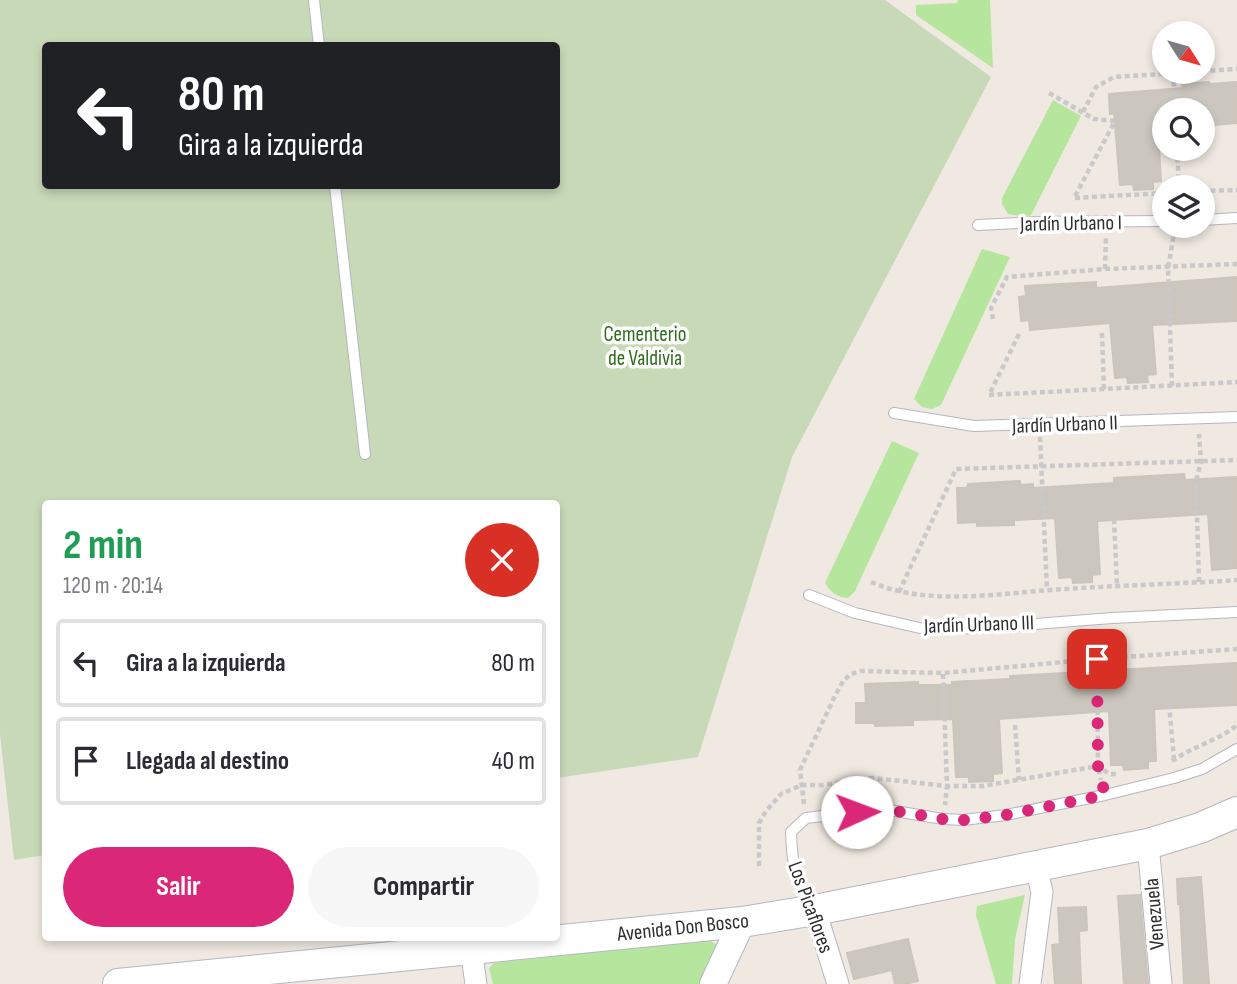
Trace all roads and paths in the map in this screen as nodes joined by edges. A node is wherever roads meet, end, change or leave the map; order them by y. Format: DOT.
graph roads {
  1 [pos="314,0"];
  2 [pos="319,42"];
  3 [pos="1237,69"];
  4 [pos="1215,70"];
  5 [pos="1152,74"];
  6 [pos="1049,93"];
  7 [pos="1083,113"];
  8 [pos="335,189"];
  9 [pos="1237,190"];
  10 [pos="1215,191"];
  11 [pos="1152,194"];
  12 [pos="1237,218"];
  13 [pos="1215,219"];
  14 [pos="1152,221"];
  15 [pos="1106,222"];
  16 [pos="978,225"];
  17 [pos="1173,238"];
  18 [pos="1237,264"];
  19 [pos="1168,268"];
  20 [pos="1105,269"];
  21 [pos="993,319"];
  22 [pos="1102,333"];
  23 [pos="1019,334"];
  24 [pos="1237,382"];
  25 [pos="1172,386"];
  26 [pos="1104,389"];
  27 [pos="894,413"];
  28 [pos="1237,417"];
  29 [pos="1199,419"];
  30 [pos="1039,425"];
  31 [pos="365,454"];
  32 [pos="1237,460"];
  33 [pos="1201,462"];
  34 [pos="1041,467"];
  35 [pos="1114,519"];
  36 [pos="1237,580"];
  37 [pos="871,582"];
  38 [pos="1199,582"];
  39 [pos="1118,585"];
  40 [pos="1047,590"];
  41 [pos="899,592"];
  42 [pos="809,595"];
  43 [pos="1237,612"];
  44 [pos="1237,649"];
  45 [pos="1097,659"];
  46 [pos="943,673"];
  47 [pos="1169,704"];
  48 [pos="1015,725"];
  49 [pos="1237,725"];
  50 [pos="1237,749"];
  51 [pos="1174,759"];
  52 [pos="1098,766"];
  53 [pos="1163,767"];
  54 [pos="1119,774"];
  55 [pos="1174,778"];
  56 [pos="1019,780"];
  57 [pos="802,785"];
  58 [pos="947,786"];
  59 [pos="1105,795"];
  60 [pos="1237,812"];
  61 [pos="806,818"];
  62 [pos="1148,844"];
  63 [pos="759,866"];
  64 [pos="1035,867"];
  65 [pos="816,910"];
  66 [pos="742,922"];
  67 [pos="560,940"];
  68 [pos="551,941"];
  69 [pos="471,949"];
  70 [pos="291,976"];
  71 [pos="157,982"];
  72 [pos="118,984"];
  73 [pos="476,984"];
  74 [pos="713,984"];
  75 [pos="838,984"];
  76 [pos="1030,984"];
  77 [pos="1161,984"];
  1 -- 2 [label="lane"];
  3 -- 4 [label="path"];
  5 -- 7 [label="path"];
  6 -- 7 [label="path"];
  7 -- 11 [label="path"];
  8 -- 31 [label="lane"];
  9 -- 10 [label="path"];
  12 -- 13 [label="lane"];
  14 -- 15 [label="lane, Jardín Urbano I"];
  15 -- 16 [label="lane, Jardín Urbano I"];
  15 -- 20 [label="path"];
  17 -- 19 [label="path"];
  18 -- 19 [label="path"];
  19 -- 20 [label="path"];
  19 -- 25 [label="path"];
  20 -- 21 [label="path"];
  22 -- 26 [label="path"];
  23 -- 26 [label="path"];
  24 -- 25 [label="path"];
  25 -- 26 [label="path"];
  27 -- 30 [label="lane, Jardín Urbano II"];
  28 -- 29 [label="lane, Jardín Urbano II"];
  29 -- 30 [label="lane, Jardín Urbano II"];
  29 -- 33 [label="path"];
  30 -- 34 [label="path"];
  32 -- 33 [label="path"];
  33 -- 34 [label="path"];
  33 -- 38 [label="path"];
  34 -- 40 [label="path"];
  34 -- 41 [label="path"];
  35 -- 39 [label="path"];
  36 -- 38 [label="path"];
  37 -- 41 [label="path"];
  38 -- 39 [label="path"];
  39 -- 40 [label="path"];
  40 -- 41 [label="path"];
  42 -- 43 [label="lane, Jardín Urbano III"];
  44 -- 45 [label="path"];
  45 -- 46 [label="path"];
  45 -- 52 [label="path"];
  46 -- 57 [label="path"];
  46 -- 58 [label="path"];
  47 -- 51 [label="path"];
  48 -- 56 [label="path"];
  49 -- 51 [label="path"];
  50 -- 55 [label="lane"];
  51 -- 53 [label="path"];
  51 -- 55 [label="path"];
  52 -- 54 [label="path"];
  52 -- 56 [label="path"];
  52 -- 59 [label="path"];
  55 -- 59 [label="lane"];
  56 -- 58 [label="path"];
  57 -- 58 [label="path"];
  57 -- 61 [label="path"];
  57 -- 63 [label="path"];
  59 -- 61 [label="lane"];
  60 -- 62 [label="main road, Avenida Don Bosco"];
  61 -- 65 [label="lane, Los Picaflores"];
  62 -- 64 [label="main road, Avenida Don Bosco"];
  62 -- 77 [label="street, Venezuela"];
  64 -- 65 [label="main road, Avenida Don Bosco"];
  64 -- 76 [label="street"];
  65 -- 66 [label="main road, Avenida Don Bosco"];
  65 -- 75 [label="street, Los Picaflores"];
  66 -- 67 [label="main road, Avenida Don Bosco"];
  66 -- 74 [label="street"];
  68 -- 69 [label="main road, Avenida Don Bosco"];
  69 -- 70 [label="main road, Avenida Don Bosco"];
  69 -- 73 [label="street"];
  70 -- 71 [label="main road, Avenida Don Bosco"];
  71 -- 72 [label="main road, Avenida Don Bosco"];
}
